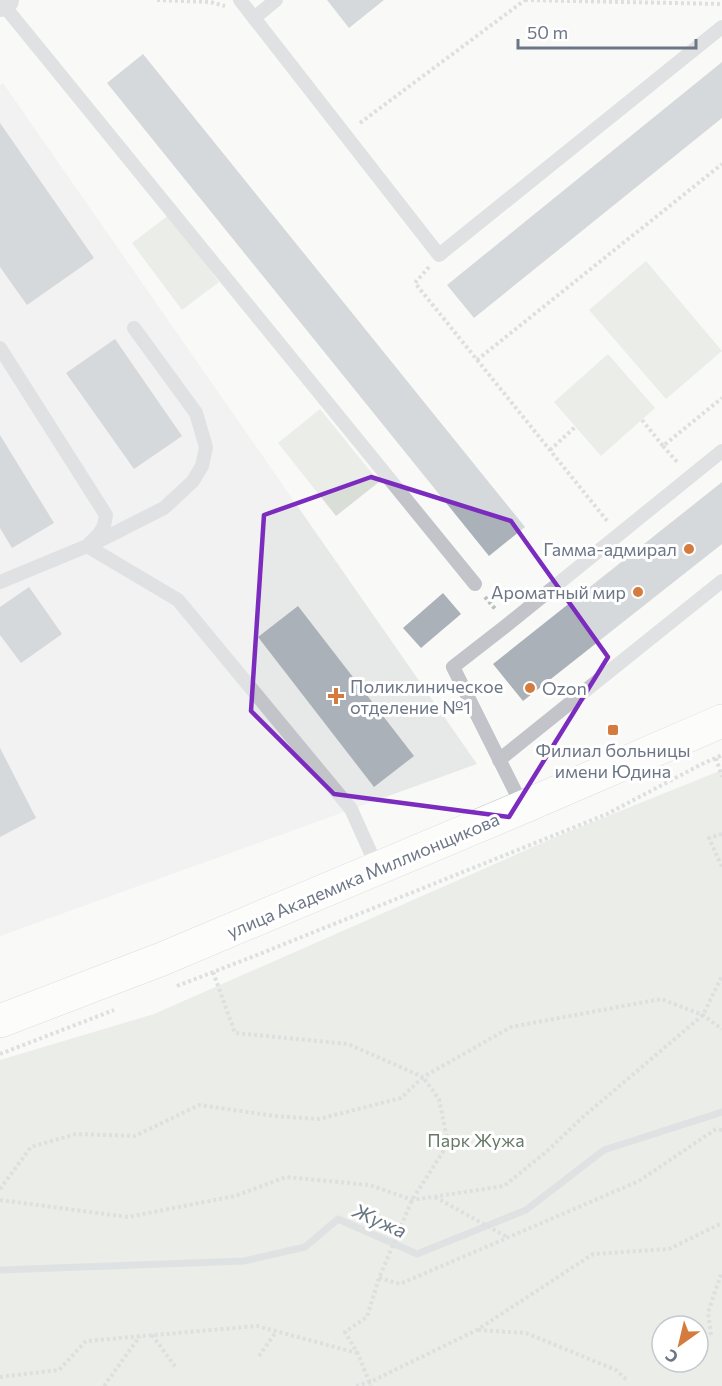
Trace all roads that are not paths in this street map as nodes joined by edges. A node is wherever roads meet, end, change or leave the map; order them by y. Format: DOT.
graph roads {
  1 [pos="240,0"];
  2 [pos="276,0"];
  3 [pos="2,1"];
  4 [pos="253,16"];
  5 [pos="722,27"];
  6 [pos="134,327"];
  7 [pos="0,348"];
  8 [pos="722,452"];
  9 [pos="87,546"];
  10 [pos="0,582"];
  11 [pos="722,582"];
  12 [pos="475,584"];
  13 [pos="722,721"];
  14 [pos="499,760"];
  15 [pos="523,807"];
  16 [pos="378,869"];
  17 [pos="0,1021"];
  1 -- 4 [label="lane"];
  2 -- 4 [label="lane"];
  3 -- 12 [label="lane"];
  4 -- 5 [label="lane"];
  6 -- 9 [label="lane"];
  7 -- 9 [label="lane"];
  8 -- 14 [label="lane"];
  9 -- 10 [label="lane"];
  9 -- 16 [label="lane"];
  11 -- 14 [label="lane"];
  13 -- 15 [label="street, улица Академика Миллионщикова"];
  14 -- 15 [label="lane"];
  15 -- 16 [label="street, улица Академика Миллионщикова"];
  16 -- 17 [label="street, улица Академика Миллионщикова"];
}
